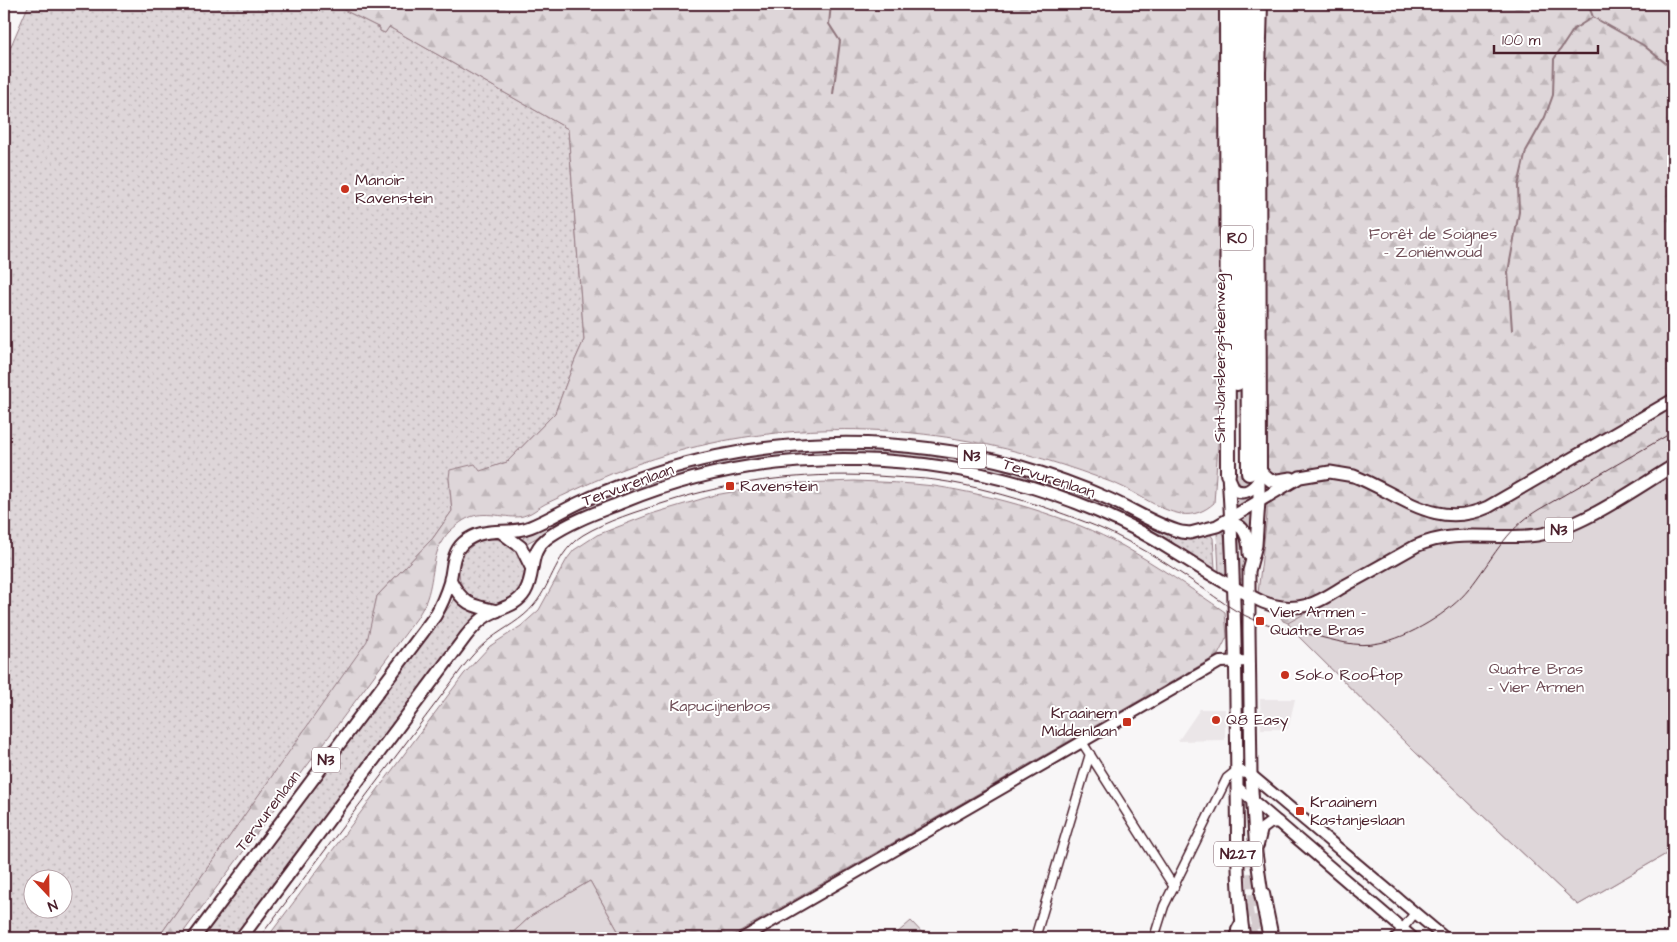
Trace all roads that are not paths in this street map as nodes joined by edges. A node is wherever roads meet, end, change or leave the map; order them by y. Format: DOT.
graph roads {
  1 [pos="1226,4"];
  2 [pos="1236,4"];
  3 [pos="1247,4"];
  4 [pos="1260,4"];
  5 [pos="1673,400"];
  6 [pos="1673,466"];
  7 [pos="1247,474"];
  8 [pos="1300,476"];
  9 [pos="1259,501"];
  10 [pos="1231,520"];
  11 [pos="501,532"];
  12 [pos="531,567"];
  13 [pos="1249,571"];
  14 [pos="450,579"];
  15 [pos="1233,588"];
  16 [pos="1249,595"];
  17 [pos="1272,605"];
  18 [pos="497,611"];
  19 [pos="1249,618"];
  20 [pos="1235,661"];
  21 [pos="1249,661"];
  22 [pos="1082,742"];
  23 [pos="1090,754"];
  24 [pos="1237,770"];
  25 [pos="1250,775"];
  26 [pos="1238,787"];
  27 [pos="1252,800"];
  28 [pos="1305,820"];
  29 [pos="1278,822"];
  30 [pos="1293,835"];
  31 [pos="1256,853"];
  32 [pos="1174,886"];
  33 [pos="1262,894"];
  34 [pos="1416,913"];
  35 [pos="1242,921"];
  36 [pos="1402,929"];
  37 [pos="194,938"];
  38 [pos="241,938"];
  39 [pos="743,938"];
  40 [pos="1034,938"];
  41 [pos="1154,938"];
  42 [pos="1237,938"];
  43 [pos="1244,938"];
  44 [pos="1265,938"];
  45 [pos="1271,938"];
  46 [pos="1394,938"];
  47 [pos="1414,938"];
  48 [pos="1445,938"];
  1 -- 7 [label="highway"];
  2 -- 7 [label="highway, Sint-Jansbergsteenweg / R0"];
  3 -- 7 [label="highway, Sint-Jansbergsteenweg / R0"];
  4 -- 7 [label="highway"];
  5 -- 8 [label="main road"];
  6 -- 17 [label="main road, Tervurenlaan / N3"];
  7 -- 8 [label="main road"];
  7 -- 9 [label="main road"];
  7 -- 10 [label="main road"];
  8 -- 9 [label="main road"];
  9 -- 10 [label="main road"];
  9 -- 13 [label="main road"];
  10 -- 11 [label="main road, Tervurenlaan / N3"];
  10 -- 13 [label="main road, N227"];
  10 -- 15 [label="main road, N227"];
  11 -- 12 [label="main road"];
  11 -- 14 [label="main road, Tervurenlaan / N3"];
  12 -- 15 [label="main road, Tervurenlaan / N3"];
  12 -- 18 [label="main road, Tervurenlaan / N3"];
  13 -- 16 [label="main road, N227"];
  14 -- 18 [label="main road"];
  14 -- 37 [label="main road, Tervurenlaan / N3"];
  15 -- 16 [label="main road, Tervurenlaan / N3"];
  15 -- 20 [label="main road, N227"];
  16 -- 17 [label="main road, Tervurenlaan / N3"];
  16 -- 19 [label="main road, N227"];
  17 -- 19 [label="main road"];
  18 -- 38 [label="main road, Tervurenlaan / N3"];
  19 -- 21 [label="main road, N227"];
  20 -- 21 [label="street"];
  20 -- 22 [label="street"];
  20 -- 24 [label="main road, N227"];
  21 -- 25 [label="main road, N227"];
  22 -- 23 [label="street"];
  22 -- 39 [label="street"];
  23 -- 32 [label="street"];
  23 -- 40 [label="street"];
  24 -- 25 [label="street"];
  24 -- 26 [label="main road, N227"];
  24 -- 32 [label="street"];
  25 -- 27 [label="main road, N227"];
  25 -- 28 [label="street"];
  26 -- 27 [label="street"];
  26 -- 35 [label="main road, N227"];
  27 -- 29 [label="street"];
  27 -- 31 [label="main road, N227"];
  28 -- 30 [label="street"];
  28 -- 34 [label="street"];
  29 -- 30 [label="street"];
  29 -- 31 [label="street"];
  30 -- 36 [label="street"];
  31 -- 33 [label="main road, N227"];
  32 -- 41 [label="street"];
  33 -- 44 [label="street, N227"];
  33 -- 45 [label="highway"];
  34 -- 36 [label="street"];
  34 -- 48 [label="street"];
  35 -- 42 [label="street, N227"];
  35 -- 43 [label="main road"];
  36 -- 46 [label="street"];
  36 -- 47 [label="street"];
}
